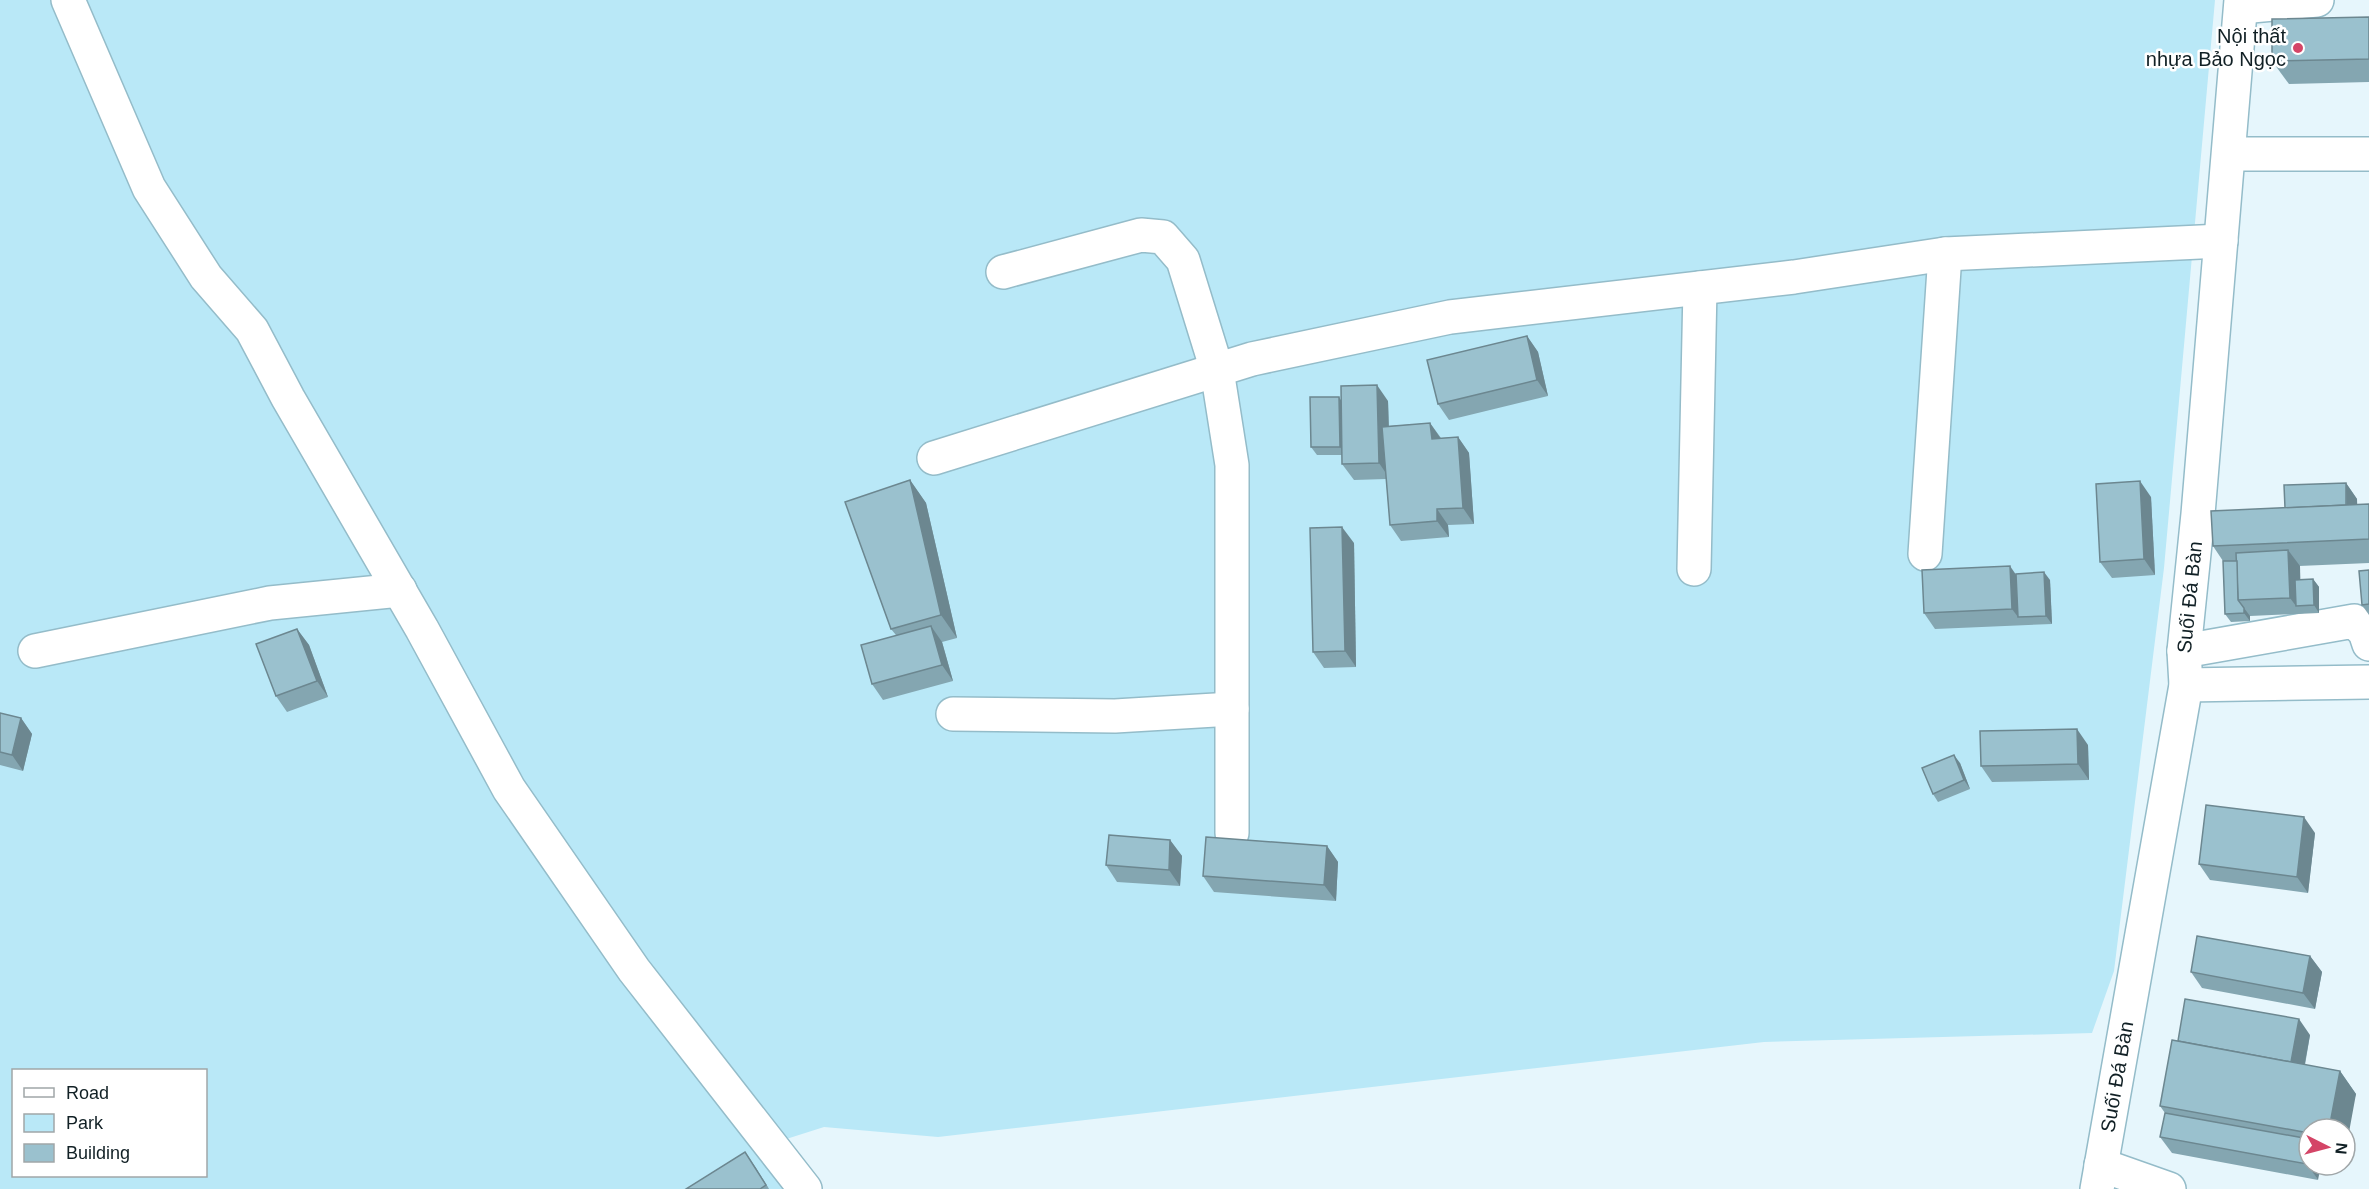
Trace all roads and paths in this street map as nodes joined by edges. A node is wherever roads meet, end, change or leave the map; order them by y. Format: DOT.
graph roads {
  1 [pos="68,0"];
  2 [pos="2318,0"];
  3 [pos="2241,3"];
  4 [pos="2229,154"];
  5 [pos="2369,154"];
  6 [pos="2221,241"];
  7 [pos="1945,254"];
  8 [pos="1003,272"];
  9 [pos="1700,288"];
  10 [pos="1217,370"];
  11 [pos="934,458"];
  12 [pos="1925,554"];
  13 [pos="1694,569"];
  14 [pos="400,590"];
  15 [pos="2369,644"];
  16 [pos="35,651"];
  17 [pos="2184,651"];
  18 [pos="2369,682"];
  19 [pos="2186,685"];
  20 [pos="1232,709"];
  21 [pos="953,714"];
  22 [pos="1232,832"];
  23 [pos="2099,1177"];
  24 [pos="805,1189"];
  25 [pos="2169,1189"];
  1 -- 14 [label="street"];
  2 -- 3 [label="street"];
  3 -- 4 [label="street, Suối Đá Bàn"];
  4 -- 5 [label="street"];
  4 -- 6 [label="street, Suối Đá Bàn"];
  6 -- 7 [label="street"];
  6 -- 17 [label="street, Suối Đá Bàn"];
  7 -- 9 [label="street"];
  7 -- 12 [label="street"];
  8 -- 10 [label="street"];
  9 -- 10 [label="street"];
  9 -- 13 [label="street"];
  10 -- 11 [label="street"];
  10 -- 20 [label="street"];
  14 -- 16 [label="street"];
  14 -- 24 [label="street"];
  15 -- 17 [label="street"];
  17 -- 19 [label="street, Suối Đá Bàn"];
  18 -- 19 [label="street"];
  19 -- 23 [label="street, Suối Đá Bàn"];
  20 -- 21 [label="street"];
  20 -- 22 [label="street"];
  23 -- 25 [label="street"];
}
